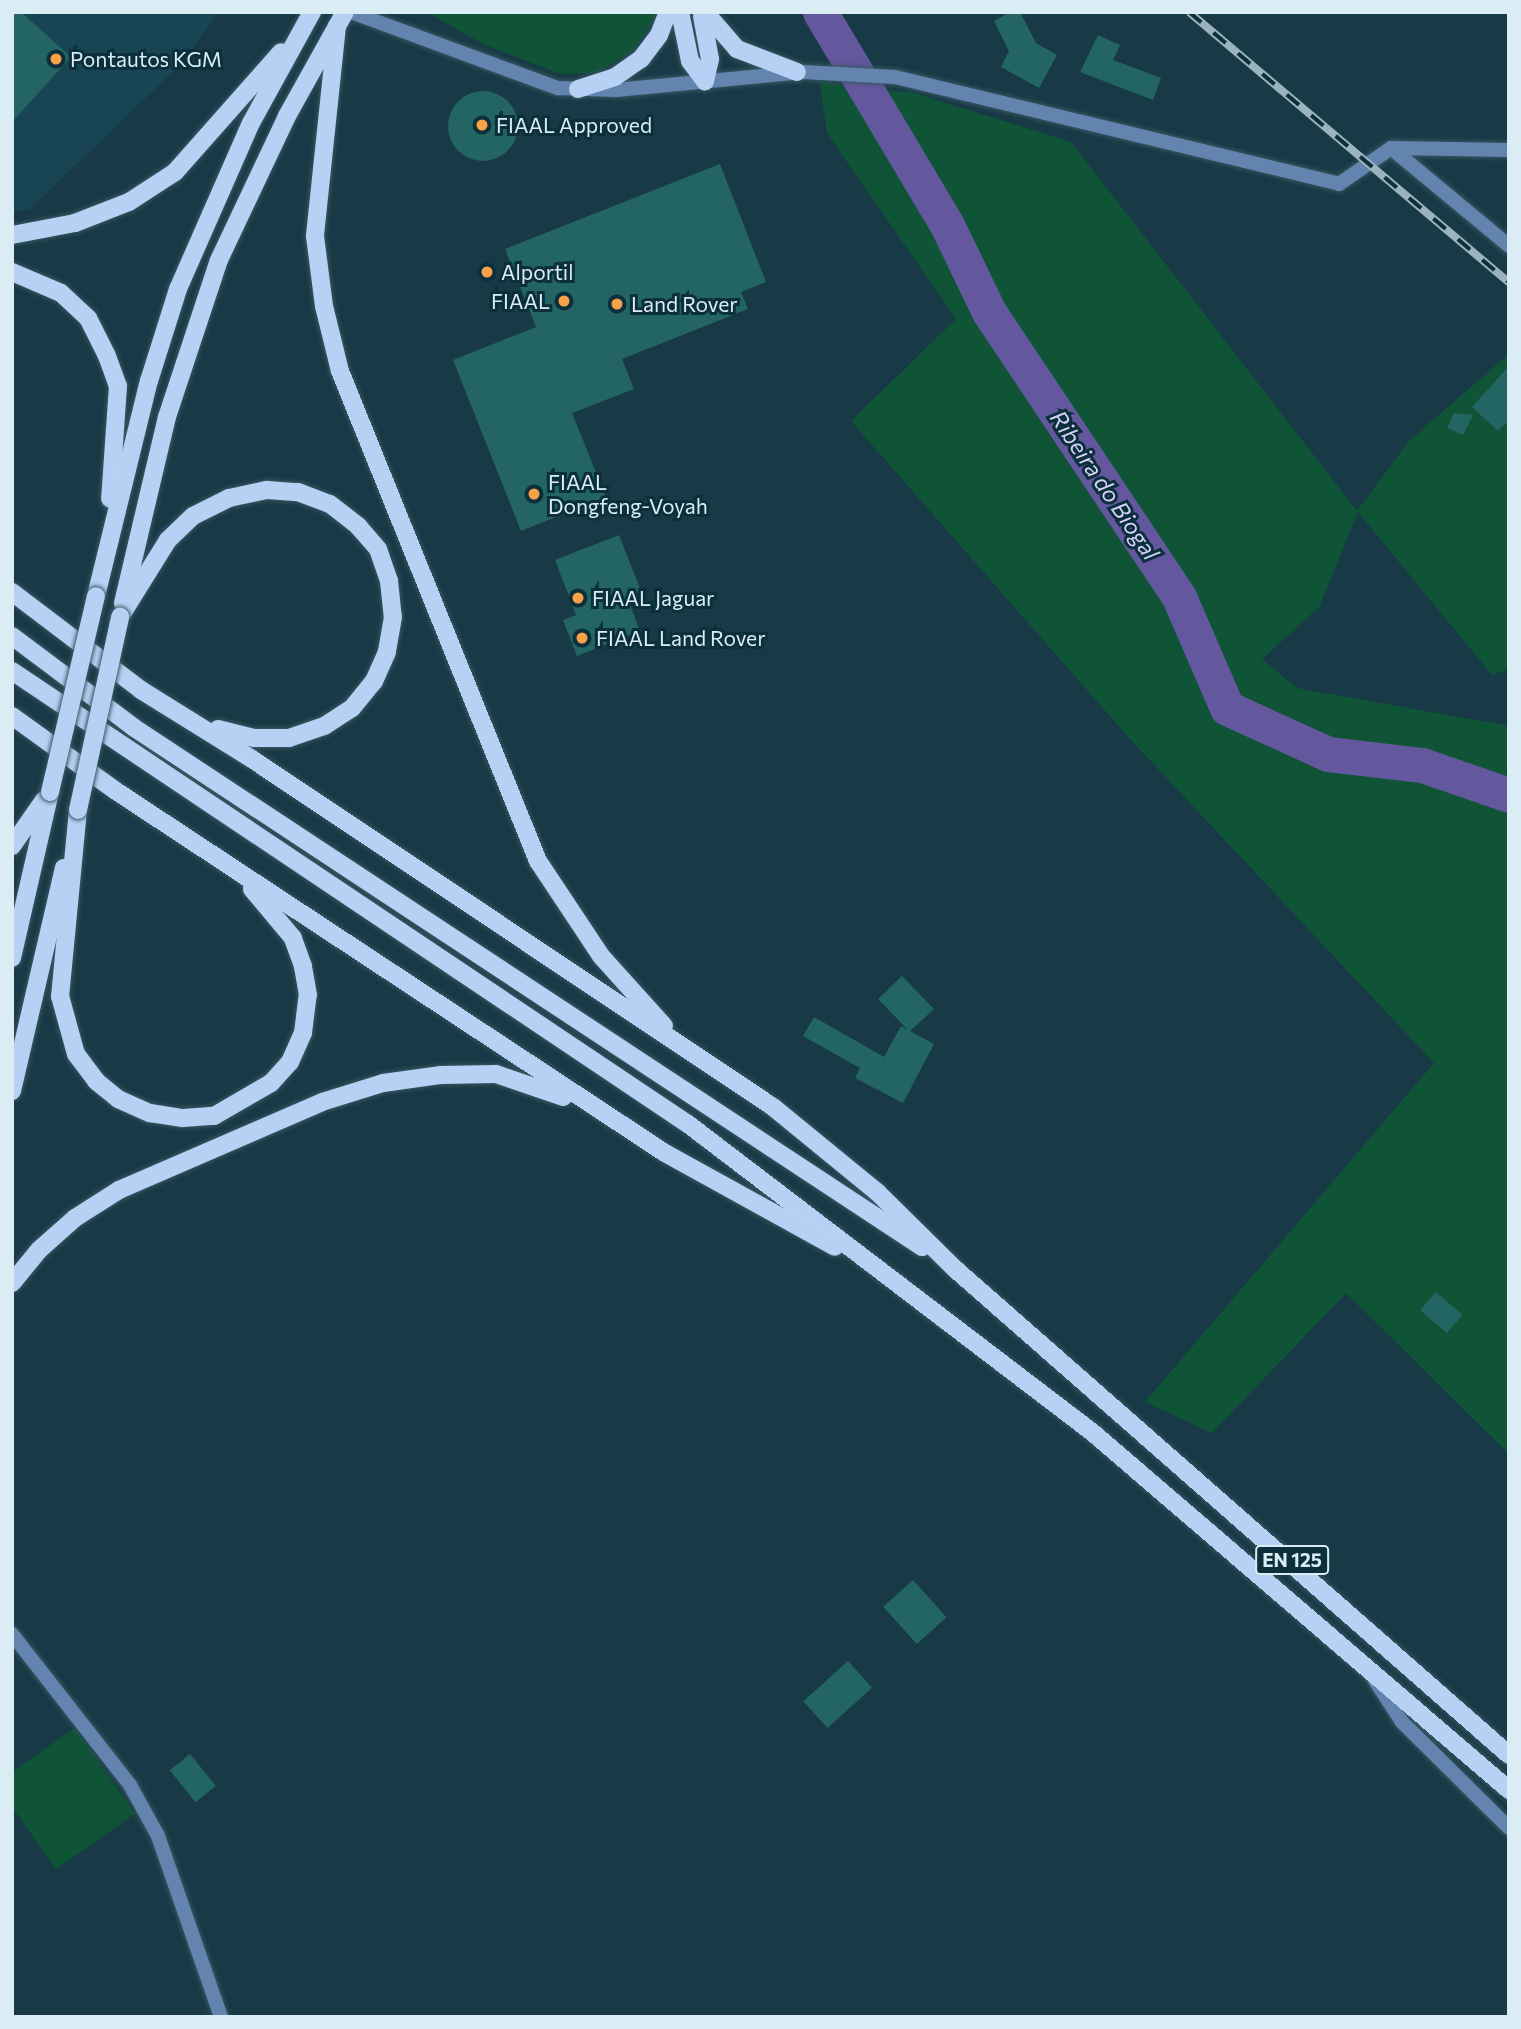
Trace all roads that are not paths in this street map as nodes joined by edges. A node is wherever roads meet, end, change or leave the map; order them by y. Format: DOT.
graph roads {
  1 [pos="351,12"];
  2 [pos="668,12"];
  3 [pos="680,12"];
  4 [pos="703,12"];
  5 [pos="309,17"];
  6 [pos="341,19"];
  7 [pos="797,72"];
  8 [pos="705,81"];
  9 [pos="578,89"];
  10 [pos="1391,148"];
  11 [pos="1509,150"];
  12 [pos="12,235"];
  13 [pos="1509,246"];
  14 [pos="12,272"];
  15 [pos="107,541"];
  16 [pos="12,592"];
  17 [pos="120,617"];
  18 [pos="12,636"];
  19 [pos="12,671"];
  20 [pos="141,690"];
  21 [pos="12,718"];
  22 [pos="50,792"];
  23 [pos="78,810"];
  24 [pos="12,846"];
  25 [pos="213,855"];
  26 [pos="12,958"];
  27 [pos="704,1060"];
  28 [pos="12,1091"];
  29 [pos="665,1153"];
  30 [pos="954,1268"];
  31 [pos="888,1275"];
  32 [pos="12,1283"];
  33 [pos="12,1634"];
  34 [pos="1362,1660"];
  35 [pos="1509,1755"];
  36 [pos="1509,1790"];
  37 [pos="1509,1828"];
  38 [pos="221,2017"];
  1 -- 9 [label="street"];
  2 -- 9 [label="main road"];
  3 -- 8 [label="main road"];
  4 -- 7 [label="main road"];
  4 -- 8 [label="main road"];
  5 -- 12 [label="main road"];
  5 -- 15 [label="main road"];
  6 -- 17 [label="main road"];
  6 -- 27 [label="main road"];
  7 -- 8 [label="street"];
  7 -- 10 [label="street"];
  8 -- 9 [label="street"];
  10 -- 11 [label="street"];
  10 -- 13 [label="street"];
  14 -- 15 [label="main road"];
  15 -- 22 [label="main road, bridge"];
  16 -- 20 [label="main road"];
  17 -- 20 [label="main road"];
  17 -- 23 [label="main road, bridge"];
  18 -- 30 [label="main road"];
  19 -- 31 [label="main road"];
  20 -- 27 [label="main road"];
  21 -- 25 [label="main road"];
  22 -- 24 [label="main road"];
  22 -- 26 [label="main road"];
  23 -- 25 [label="main road"];
  23 -- 28 [label="main road"];
  25 -- 29 [label="main road"];
  27 -- 30 [label="main road"];
  29 -- 31 [label="main road"];
  29 -- 32 [label="main road"];
  30 -- 35 [label="main road, EN 125"];
  31 -- 34 [label="main road, EN 125"];
  33 -- 38 [label="street"];
  34 -- 36 [label="main road, EN 125"];
  34 -- 37 [label="street"];
}
